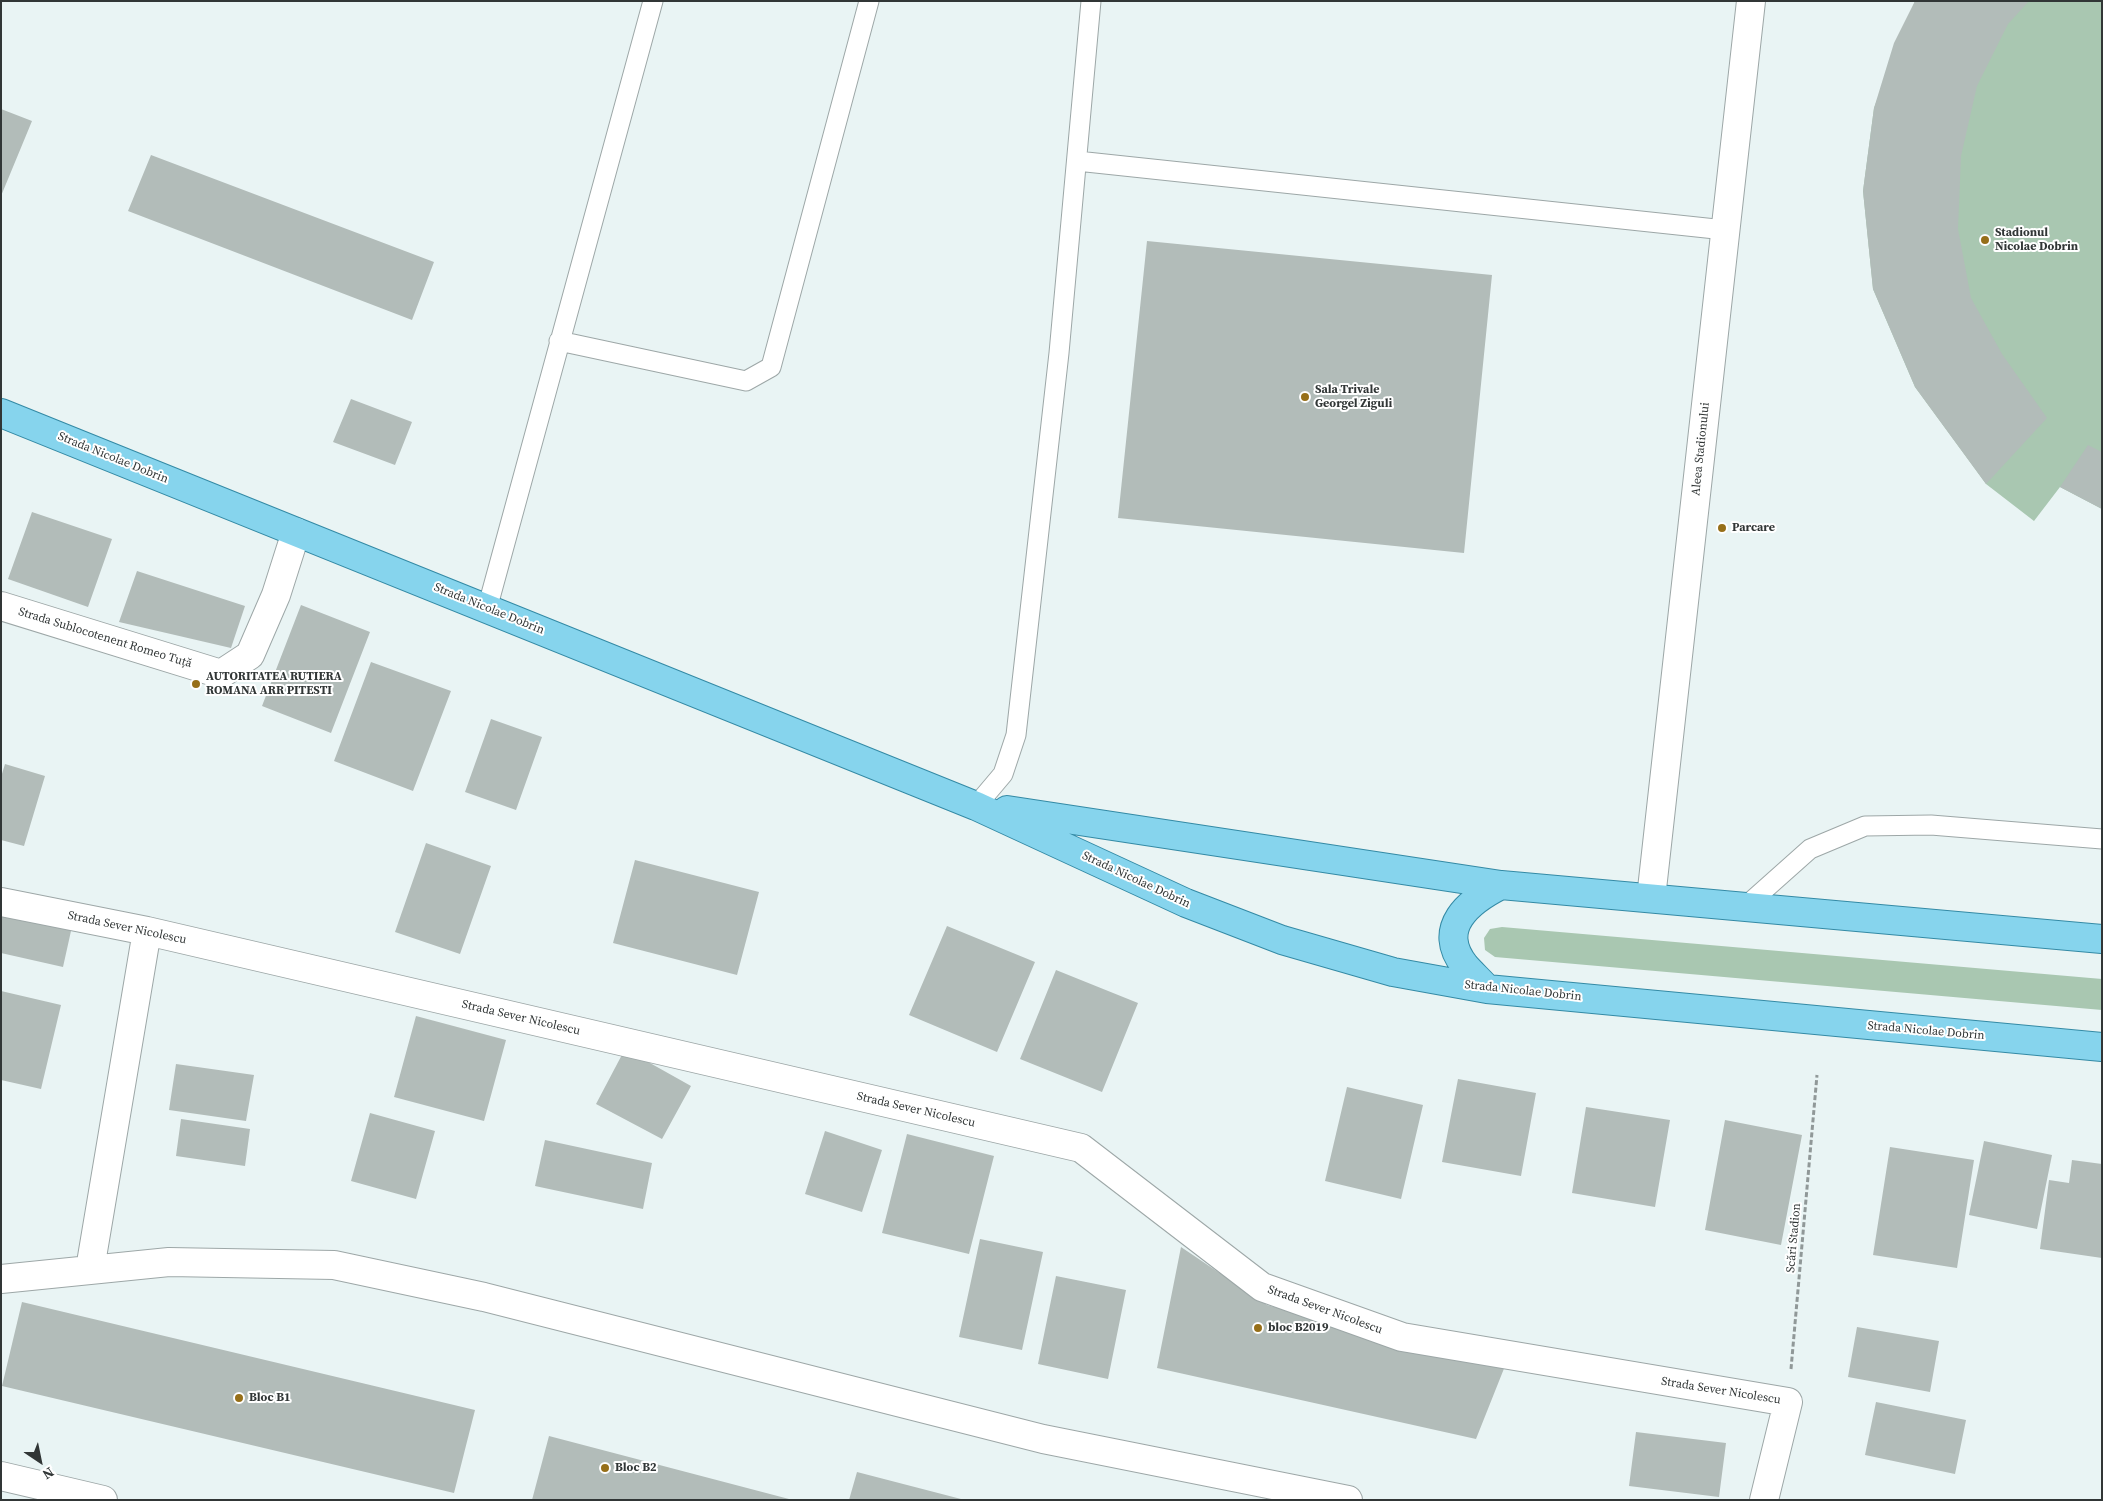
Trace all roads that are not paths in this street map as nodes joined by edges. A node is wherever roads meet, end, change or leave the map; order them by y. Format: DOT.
graph roads {
  1 [pos="653,1"];
  2 [pos="869,1"];
  3 [pos="1091,1"];
  4 [pos="1751,1"];
  5 [pos="1077,161"];
  6 [pos="1725,230"];
  7 [pos="560,341"];
  8 [pos="1,413"];
  9 [pos="296,532"];
  10 [pos="1,606"];
  11 [pos="487,609"];
  12 [pos="976,806"];
  13 [pos="2102,839"];
  14 [pos="1501,885"];
  15 [pos="1651,898"];
  16 [pos="1,902"];
  17 [pos="1746,906"];
  18 [pos="147,931"];
  19 [pos="2102,939"];
  20 [pos="1487,989"];
  21 [pos="2102,1047"];
  22 [pos="90,1269"];
  23 [pos="1,1278"];
  24 [pos="1,1476"];
  25 [pos="103,1500"];
  26 [pos="1348,1500"];
  27 [pos="1764,1500"];
  1 -- 7 [label="lane"];
  2 -- 7 [label="lane"];
  3 -- 5 [label="lane"];
  4 -- 6 [label="street, Aleea Stadionului"];
  5 -- 6 [label="lane"];
  5 -- 12 [label="lane"];
  6 -- 15 [label="street, Aleea Stadionului"];
  7 -- 11 [label="lane"];
  8 -- 9 [label="main road, Strada Nicolae Dobrin"];
  9 -- 10 [label="street, Strada Sublocotenent Romeo Tuță"];
  9 -- 11 [label="main road, Strada Nicolae Dobrin"];
  11 -- 12 [label="main road, Strada Nicolae Dobrin"];
  12 -- 14 [label="main road, Strada Nicolae Dobrin"];
  12 -- 20 [label="main road, Strada Nicolae Dobrin"];
  13 -- 17 [label="lane"];
  14 -- 15 [label="main road, Strada Nicolae Dobrin"];
  14 -- 20 [label="main road"];
  15 -- 17 [label="main road, Strada Nicolae Dobrin"];
  16 -- 18 [label="street, Strada Sever Nicolescu"];
  17 -- 19 [label="main road, Strada Nicolae Dobrin"];
  18 -- 22 [label="street"];
  18 -- 27 [label="street, Strada Sever Nicolescu"];
  20 -- 21 [label="main road, Strada Nicolae Dobrin"];
  22 -- 23 [label="street"];
  22 -- 26 [label="street"];
  24 -- 25 [label="street"];
}
